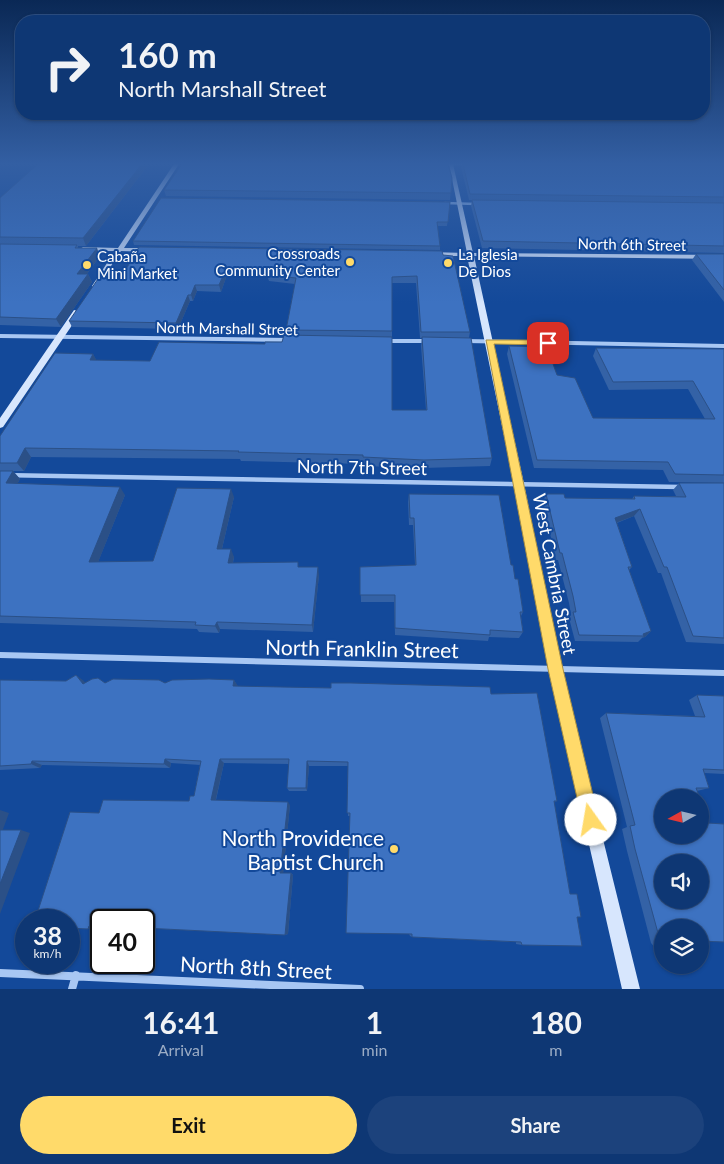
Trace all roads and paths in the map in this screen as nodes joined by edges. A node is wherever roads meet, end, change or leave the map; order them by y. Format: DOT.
graph roads {
  1 [pos="146,210"];
  2 [pos="460,210"];
  3 [pos="80,249"];
  4 [pos="119,249"];
  5 [pos="162,250"];
  6 [pos="419,253"];
  7 [pos="468,254"];
  8 [pos="724,257"];
  9 [pos="92,289"];
  10 [pos="81,305"];
  11 [pos="0,336"];
  12 [pos="59,338"];
  13 [pos="295,340"];
  14 [pos="383,341"];
  15 [pos="432,341"];
  16 [pos="462,341"];
  17 [pos="489,342"];
  18 [pos="724,346"];
  19 [pos="0,424"];
  20 [pos="0,475"];
  21 [pos="519,484"];
  22 [pos="685,487"];
  23 [pos="0,655"];
  24 [pos="556,669"];
  25 [pos="724,673"];
  26 [pos="0,973"];
  27 [pos="76,975"];
  28 [pos="312,988"];
  29 [pos="72,989"];
  30 [pos="360,989"];
  31 [pos="631,989"];
  1 -- 4 [label="street"];
  2 -- 7 [label="street, West Cambria Street"];
  3 -- 4 [label="street"];
  4 -- 5 [label="street"];
  4 -- 9 [label="street"];
  6 -- 7 [label="street, North 6th Street"];
  7 -- 8 [label="street, North 6th Street"];
  7 -- 17 [label="street, West Cambria Street"];
  10 -- 12 [label="street"];
  11 -- 12 [label="street, North Marshall Street"];
  12 -- 13 [label="street, North Marshall Street"];
  12 -- 19 [label="street"];
  14 -- 15 [label="street"];
  16 -- 17 [label="street"];
  17 -- 18 [label="street"];
  17 -- 21 [label="street, West Cambria Street"];
  20 -- 21 [label="street, North 7th Street"];
  21 -- 22 [label="street, North 7th Street"];
  21 -- 24 [label="street, West Cambria Street"];
  23 -- 24 [label="street, North Franklin Street"];
  24 -- 25 [label="street, North Franklin Street"];
  24 -- 31 [label="street, West Cambria Street"];
  26 -- 27 [label="street, North 8th Street"];
  27 -- 28 [label="street, North 8th Street"];
  27 -- 29 [label="street"];
  28 -- 30 [label="street, North 8th Street"];
}
